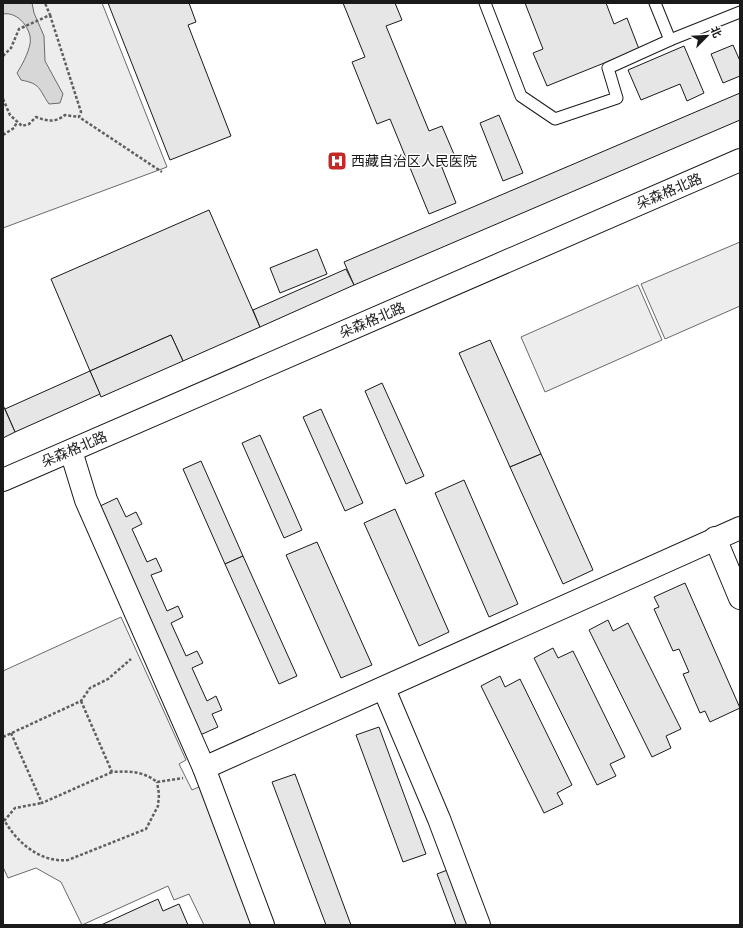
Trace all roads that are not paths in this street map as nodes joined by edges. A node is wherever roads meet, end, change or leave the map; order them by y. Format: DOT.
graph roads {
  1 [pos="485,3"];
  2 [pos="655,3"];
  3 [pos="740,12"];
  4 [pos="670,40"];
  5 [pos="740,160"];
  6 [pos="71,450"];
  7 [pos="3,480"];
  8 [pos="740,528"];
  9 [pos="715,538"];
  10 [pos="740,598"];
  11 [pos="384,689"];
  12 [pos="204,768"];
  13 [pos="263,925"];
  14 [pos="479,925"];
  1 -- 4 [label="lane"];
  2 -- 4 [label="lane"];
  3 -- 4 [label="lane"];
  5 -- 6 [label="street, 朵森格北路"];
  6 -- 7 [label="street, 朵森格北路"];
  6 -- 12 [label="street"];
  8 -- 9 [label="street"];
  9 -- 10 [label="street"];
  9 -- 11 [label="street"];
  11 -- 12 [label="street"];
  11 -- 14 [label="street"];
  12 -- 13 [label="street"];
}
